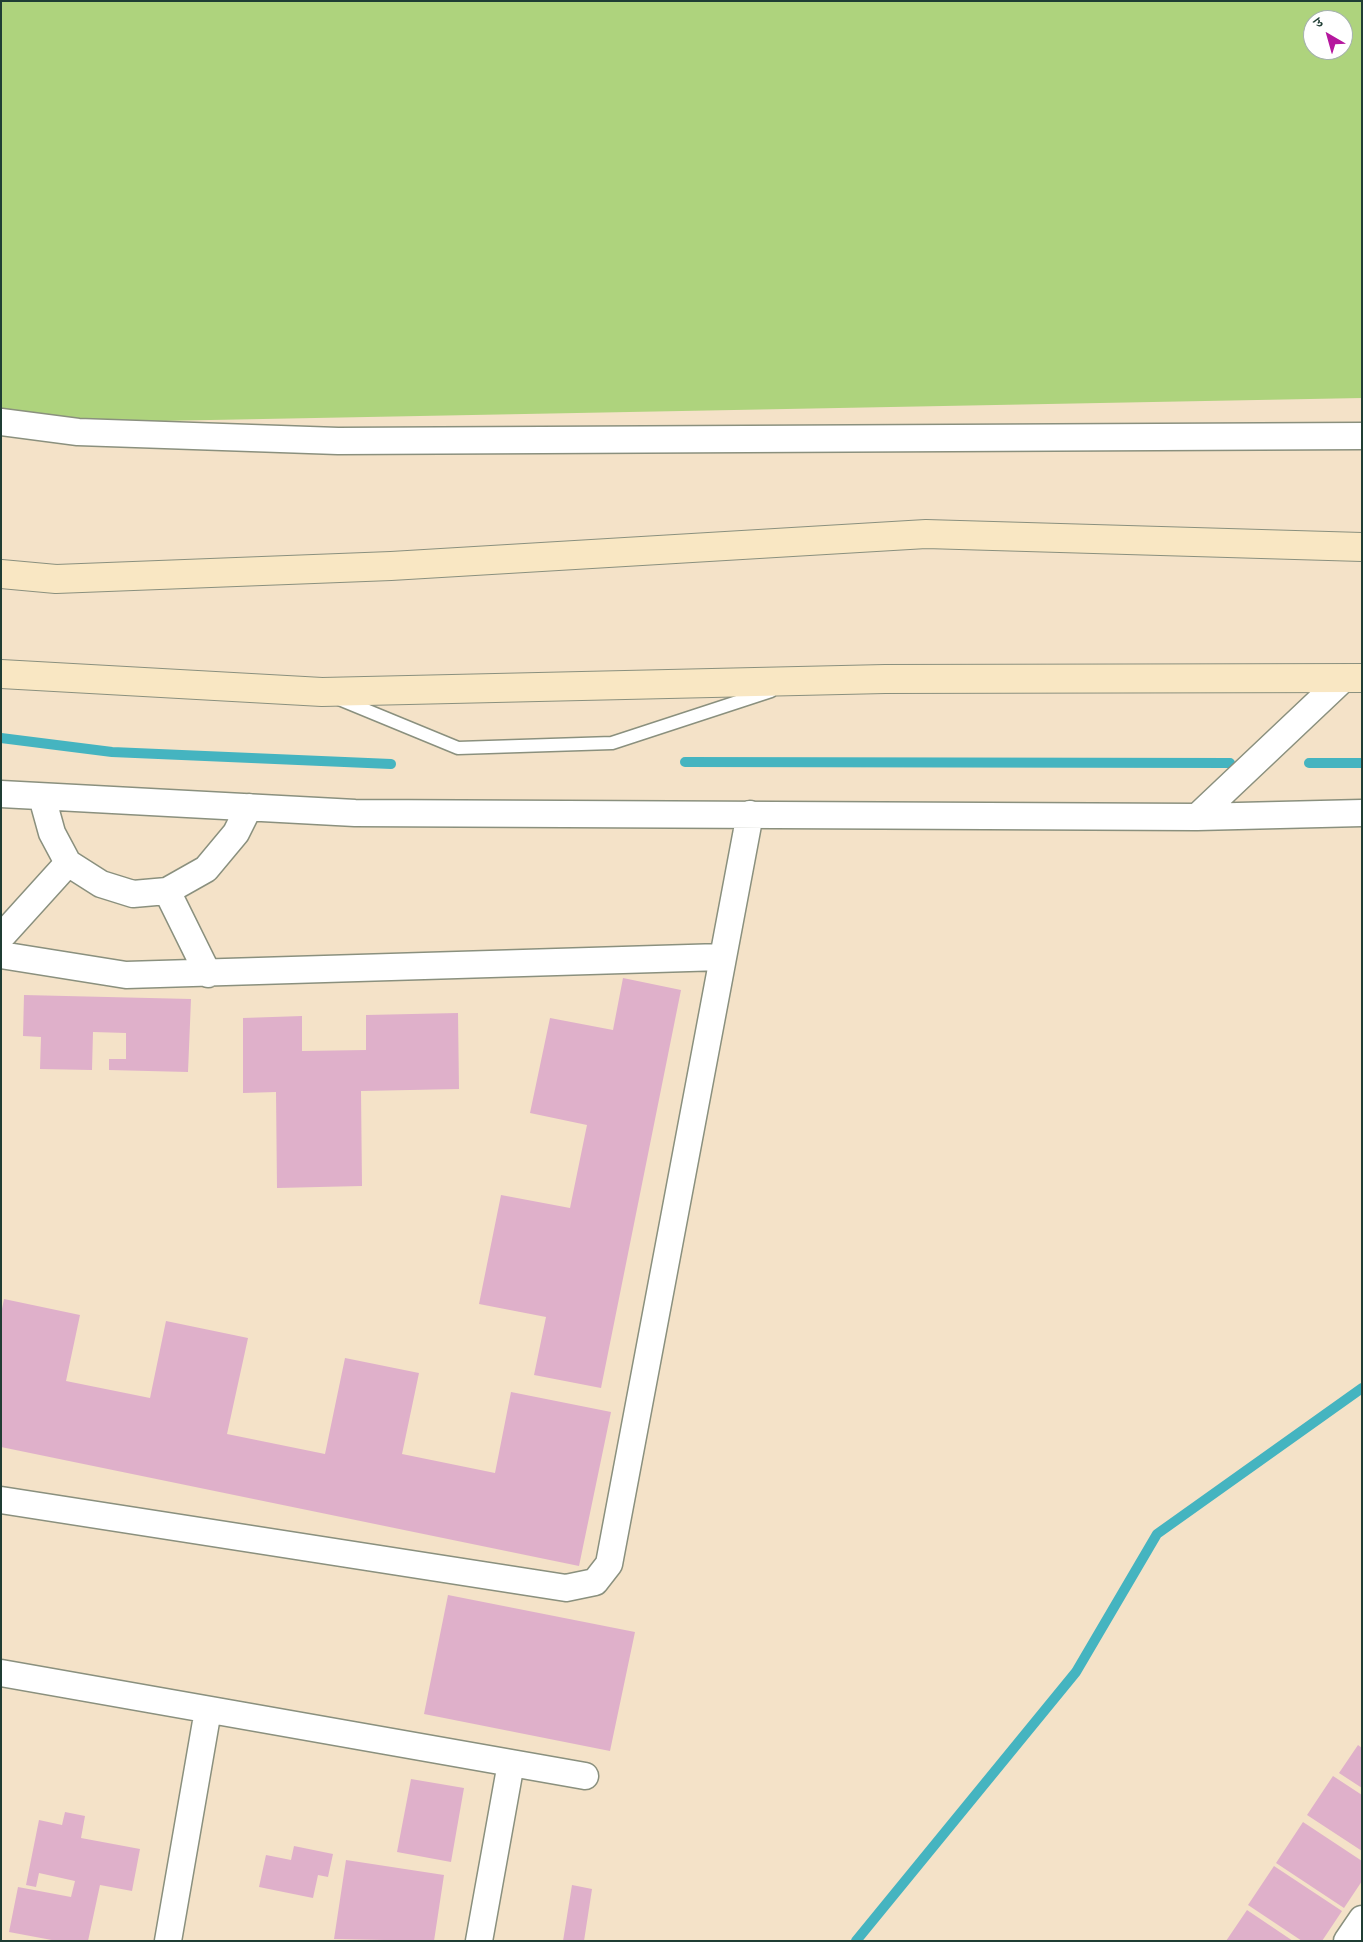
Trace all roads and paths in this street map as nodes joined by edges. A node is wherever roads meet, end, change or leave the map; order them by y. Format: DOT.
graph roads {
  1 [pos="1,422"];
  2 [pos="1362,436"];
  3 [pos="1362,547"];
  4 [pos="1,574"];
  5 [pos="1,674"];
  6 [pos="1353,678"];
  7 [pos="800,681"];
  8 [pos="322,692"];
  9 [pos="1,794"];
  10 [pos="42,797"];
  11 [pos="249,807"];
  12 [pos="750,814"];
  13 [pos="1362,814"];
  14 [pos="1197,817"];
  15 [pos="68,862"];
  16 [pos="167,891"];
  17 [pos="1,937"];
  18 [pos="1,955"];
  19 [pos="722,957"];
  20 [pos="208,974"];
  21 [pos="1,1500"];
  22 [pos="1,1673"];
  23 [pos="208,1710"];
  24 [pos="511,1763"];
  25 [pos="585,1776"];
  26 [pos="1362,1919"];
  27 [pos="168,1941"];
  28 [pos="479,1941"];
  29 [pos="1348,1941"];
  1 -- 2 [label="street"];
  3 -- 4 [label="main road"];
  5 -- 8 [label="main road"];
  6 -- 7 [label="main road"];
  6 -- 14 [label="street"];
  7 -- 8 [label="main road"];
  7 -- 8 [label="lane"];
  9 -- 10 [label="street"];
  10 -- 11 [label="street"];
  10 -- 15 [label="street"];
  11 -- 12 [label="street"];
  11 -- 16 [label="street"];
  12 -- 14 [label="street"];
  12 -- 19 [label="street"];
  13 -- 14 [label="street"];
  15 -- 16 [label="street"];
  15 -- 17 [label="street"];
  16 -- 20 [label="street"];
  18 -- 20 [label="street"];
  19 -- 20 [label="street"];
  19 -- 21 [label="street"];
  22 -- 23 [label="street"];
  23 -- 24 [label="street"];
  23 -- 27 [label="street"];
  24 -- 25 [label="street"];
  24 -- 28 [label="street"];
  26 -- 29 [label="street"];
}
